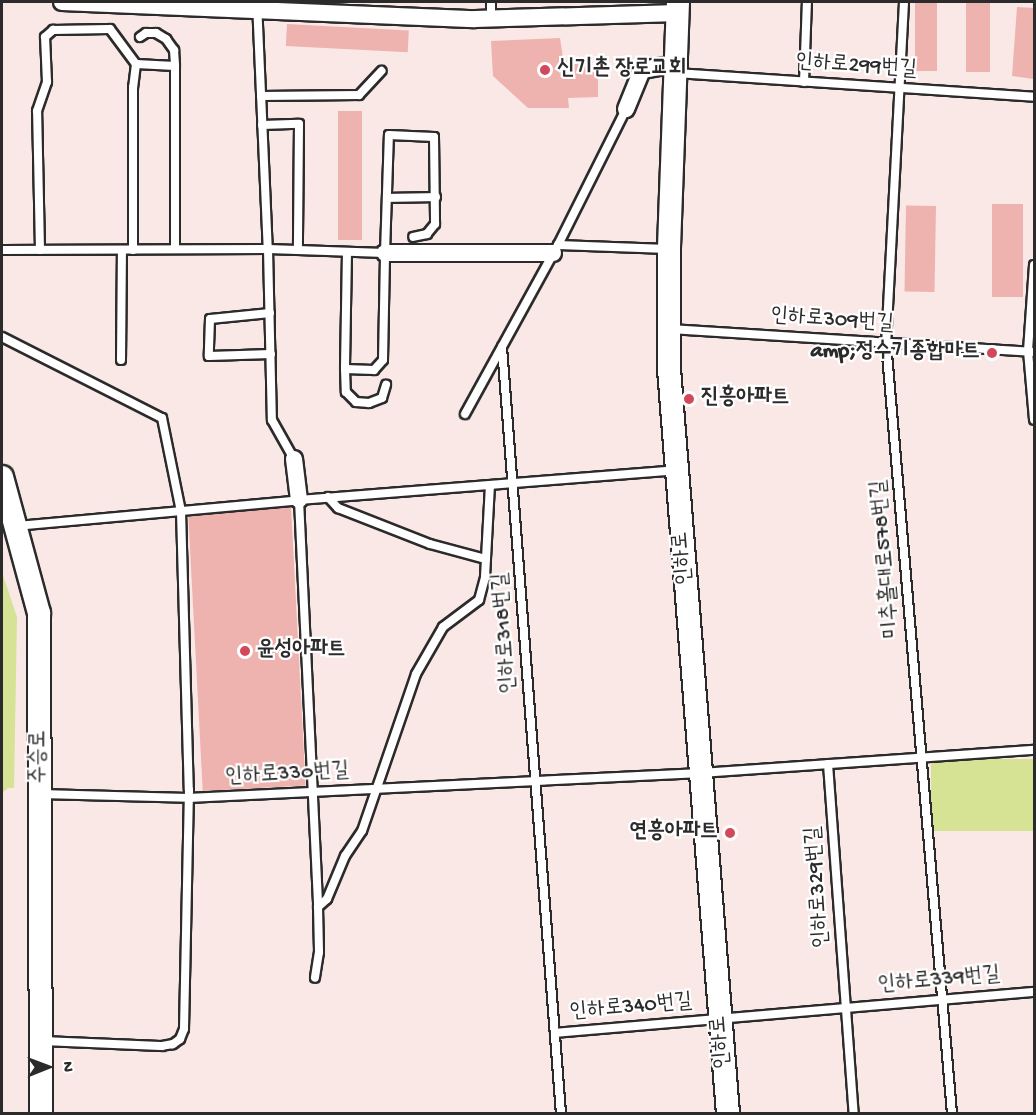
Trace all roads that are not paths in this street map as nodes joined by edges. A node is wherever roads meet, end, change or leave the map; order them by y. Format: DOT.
graph roads {
  1 [pos="62,2"];
  2 [pos="491,2"];
  3 [pos="807,2"];
  4 [pos="904,2"];
  5 [pos="257,6"];
  6 [pos="678,7"];
  7 [pos="491,19"];
  8 [pos="140,37"];
  9 [pos="136,64"];
  10 [pos="175,66"];
  11 [pos="676,68"];
  12 [pos="381,70"];
  13 [pos="804,82"];
  14 [pos="899,88"];
  15 [pos="261,96"];
  16 [pos="1035,97"];
  17 [pos="626,109"];
  18 [pos="262,125"];
  19 [pos="436,197"];
  20 [pos="387,198"];
  21 [pos="413,237"];
  22 [pos="122,249"];
  23 [pos="175,249"];
  24 [pos="268,249"];
  25 [pos="556,249"];
  26 [pos="669,249"];
  27 [pos="2,250"];
  28 [pos="40,250"];
  29 [pos="133,250"];
  30 [pos="298,250"];
  31 [pos="347,252"];
  32 [pos="385,253"];
  33 [pos="1035,265"];
  34 [pos="270,314"];
  35 [pos="669,329"];
  36 [pos="2,338"];
  37 [pos="887,342"];
  38 [pos="502,347"];
  39 [pos="1031,352"];
  40 [pos="271,354"];
  41 [pos="121,360"];
  42 [pos="345,369"];
  43 [pos="386,385"];
  44 [pos="465,414"];
  45 [pos="1035,420"];
  46 [pos="294,459"];
  47 [pos="677,470"];
  48 [pos="2,477"];
  49 [pos="512,483"];
  50 [pos="490,485"];
  51 [pos="328,497"];
  52 [pos="299,500"];
  53 [pos="182,511"];
  54 [pos="15,526"];
  55 [pos="486,559"];
  56 [pos="1035,750"];
  57 [pos="922,758"];
  58 [pos="828,764"];
  59 [pos="701,773"];
  60 [pos="535,781"];
  61 [pos="375,789"];
  62 [pos="314,792"];
  63 [pos="40,794"];
  64 [pos="188,798"];
  65 [pos="318,907"];
  66 [pos="315,978"];
  67 [pos="1035,992"];
  68 [pos="943,999"];
  69 [pos="846,1007"];
  70 [pos="720,1018"];
  71 [pos="555,1032"];
  72 [pos="40,1041"];
  73 [pos="41,1113"];
  74 [pos="561,1113"];
  75 [pos="728,1113"];
  76 [pos="854,1113"];
  77 [pos="952,1113"];
  1 -- 5 [label="street"];
  2 -- 7 [label="lane"];
  3 -- 13 [label="lane"];
  4 -- 14 [label="lane, 미추홀대로578번길"];
  5 -- 7 [label="street"];
  5 -- 15 [label="lane"];
  6 -- 7 [label="street"];
  6 -- 11 [label="main road, 인하로"];
  8 -- 10 [label="lane"];
  9 -- 10 [label="lane"];
  9 -- 28 [label="lane"];
  9 -- 29 [label="lane"];
  10 -- 23 [label="lane"];
  11 -- 13 [label="lane, 인하로299번길"];
  11 -- 17 [label="street"];
  11 -- 26 [label="main road, 인하로"];
  12 -- 15 [label="lane"];
  13 -- 14 [label="lane, 인하로299번길"];
  14 -- 16 [label="lane, 인하로299번길"];
  14 -- 37 [label="lane, 미추홀대로578번길"];
  15 -- 18 [label="lane"];
  17 -- 25 [label="lane"];
  18 -- 24 [label="lane"];
  18 -- 30 [label="lane"];
  19 -- 20 [label="lane"];
  19 -- 20 [label="lane"];
  19 -- 21 [label="lane"];
  20 -- 32 [label="lane"];
  22 -- 28 [label="lane"];
  22 -- 29 [label="lane"];
  22 -- 41 [label="lane"];
  23 -- 24 [label="lane"];
  23 -- 29 [label="lane"];
  24 -- 30 [label="lane"];
  24 -- 34 [label="lane"];
  25 -- 26 [label="lane"];
  25 -- 32 [label="street"];
  25 -- 38 [label="lane"];
  26 -- 35 [label="main road, 인하로"];
  27 -- 28 [label="lane"];
  30 -- 31 [label="lane"];
  31 -- 32 [label="lane"];
  31 -- 42 [label="lane"];
  32 -- 42 [label="lane"];
  33 -- 39 [label="lane"];
  34 -- 40 [label="lane"];
  34 -- 40 [label="lane"];
  35 -- 37 [label="lane, 인하로309번길"];
  35 -- 47 [label="main road, 인하로"];
  36 -- 53 [label="lane"];
  37 -- 39 [label="lane, 인하로309번길"];
  37 -- 57 [label="lane, 미추홀대로578번길"];
  38 -- 44 [label="lane"];
  38 -- 49 [label="lane, 인하로318번길"];
  39 -- 45 [label="lane"];
  40 -- 46 [label="lane"];
  42 -- 43 [label="lane"];
  46 -- 52 [label="street"];
  47 -- 49 [label="lane"];
  47 -- 59 [label="main road, 인하로"];
  48 -- 54 [label="main road, 주승로"];
  49 -- 50 [label="lane"];
  49 -- 60 [label="lane, 인하로318번길"];
  50 -- 51 [label="lane"];
  50 -- 55 [label="lane"];
  51 -- 52 [label="lane"];
  51 -- 55 [label="lane"];
  52 -- 53 [label="lane"];
  52 -- 62 [label="lane"];
  53 -- 54 [label="lane"];
  53 -- 64 [label="lane"];
  54 -- 63 [label="main road, 주승로"];
  55 -- 61 [label="lane"];
  56 -- 57 [label="lane"];
  57 -- 58 [label="lane"];
  57 -- 68 [label="lane, 미추홀대로578번길"];
  58 -- 59 [label="lane"];
  58 -- 69 [label="lane, 인하로329번길"];
  59 -- 60 [label="lane, 인하로330번길"];
  59 -- 70 [label="main road, 인하로"];
  60 -- 61 [label="lane, 인하로330번길"];
  60 -- 71 [label="lane"];
  61 -- 62 [label="lane, 인하로330번길"];
  61 -- 65 [label="lane"];
  62 -- 64 [label="lane, 인하로330번길"];
  62 -- 65 [label="lane"];
  63 -- 64 [label="lane, 인하로330번길"];
  63 -- 72 [label="main road, 주승로"];
  64 -- 72 [label="lane"];
  65 -- 66 [label="lane"];
  67 -- 68 [label="lane, 인하로339번길"];
  68 -- 69 [label="lane, 인하로339번길"];
  68 -- 77 [label="lane, 미추홀대로578번길"];
  69 -- 70 [label="lane, 인하로339번길"];
  69 -- 76 [label="lane"];
  70 -- 71 [label="lane, 인하로340번길"];
  70 -- 75 [label="main road, 인하로"];
  71 -- 74 [label="lane, 인하로340번길"];
  72 -- 73 [label="main road, 주승로"];
}
